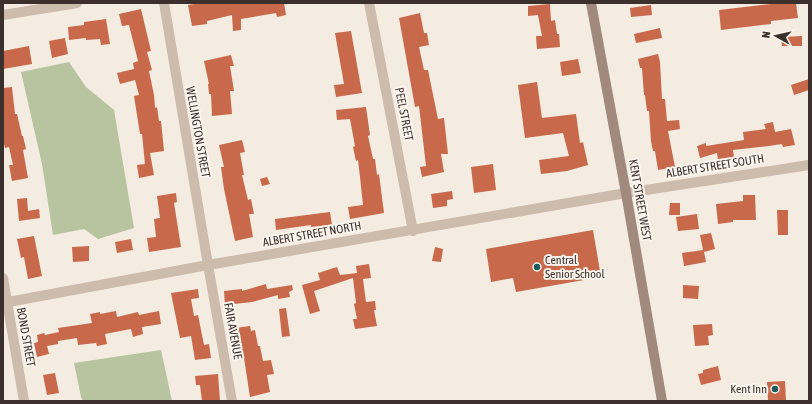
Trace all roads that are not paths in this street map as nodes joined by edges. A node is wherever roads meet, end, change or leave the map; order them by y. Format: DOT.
graph roads {
  1 [pos="77,3"];
  2 [pos="164,3"];
  3 [pos="369,3"];
  4 [pos="591,3"];
  5 [pos="3,16"];
  6 [pos="809,165"];
  7 [pos="626,193"];
  8 [pos="413,231"];
  9 [pos="208,265"];
  10 [pos="3,278"];
  11 [pos="5,302"];
  12 [pos="24,401"];
  13 [pos="232,401"];
  14 [pos="662,401"];
  1 -- 5 [label="street"];
  2 -- 9 [label="street, WELLINGTON STREET"];
  3 -- 8 [label="street, PEEL STREET"];
  4 -- 7 [label="main road, KENT STREET WEST"];
  6 -- 7 [label="street, ALBERT STREET SOUTH"];
  7 -- 8 [label="street, ALBERT STREET NORTH"];
  7 -- 14 [label="main road, KENT STREET WEST"];
  8 -- 9 [label="street, ALBERT STREET NORTH"];
  9 -- 11 [label="street, ALBERT STREET NORTH"];
  9 -- 13 [label="street, FAIR AVENUE"];
  10 -- 11 [label="street, BOND STREET"];
  11 -- 12 [label="street, BOND STREET"];
}
